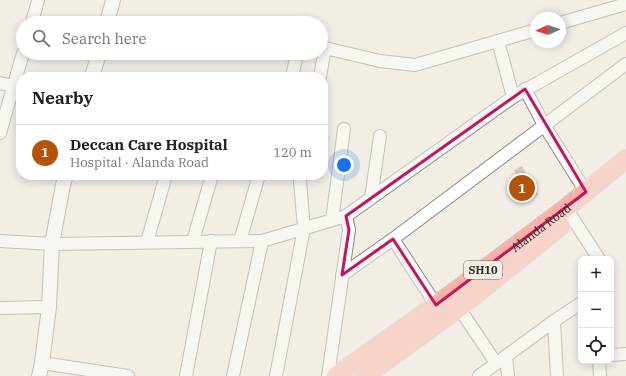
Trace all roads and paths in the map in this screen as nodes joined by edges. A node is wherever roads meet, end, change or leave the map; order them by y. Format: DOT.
graph roads {
  1 [pos="38,0"];
  2 [pos="113,0"];
  3 [pos="626,4"];
  4 [pos="34,16"];
  5 [pos="108,16"];
  6 [pos="566,21"];
  7 [pos="530,32"];
  8 [pos="626,33"];
  9 [pos="498,41"];
  10 [pos="328,49"];
  11 [pos="22,60"];
  12 [pos="96,60"];
  13 [pos="296,60"];
  14 [pos="322,60"];
  15 [pos="626,64"];
  16 [pos="20,72"];
  17 [pos="93,72"];
  18 [pos="293,72"];
  19 [pos="321,72"];
  20 [pos="0,83"];
  21 [pos="16,87"];
  22 [pos="525,89"];
  23 [pos="16,90"];
  24 [pos="513,96"];
  25 [pos="544,125"];
  26 [pos="344,129"];
  27 [pos="0,133"];
  28 [pos="380,136"];
  29 [pos="626,159"];
  30 [pos="626,174"];
  31 [pos="64,180"];
  32 [pos="165,180"];
  33 [pos="211,180"];
  34 [pos="258,180"];
  35 [pos="300,180"];
  36 [pos="586,192"];
  37 [pos="371,198"];
  38 [pos="569,213"];
  39 [pos="346,216"];
  40 [pos="332,220"];
  41 [pos="304,228"];
  42 [pos="392,239"];
  43 [pos="0,241"];
  44 [pos="211,241"];
  45 [pos="240,241"];
  46 [pos="262,241"];
  47 [pos="147,242"];
  48 [pos="193,242"];
  49 [pos="52,244"];
  50 [pos="597,256"];
  51 [pos="342,275"];
  52 [pos="436,305"];
  53 [pos="578,305"];
  54 [pos="50,306"];
  55 [pos="0,308"];
  56 [pos="459,308"];
  57 [pos="554,321"];
  58 [pos="626,354"];
  59 [pos="614,355"];
  60 [pos="506,356"];
  61 [pos="496,363"];
  62 [pos="600,364"];
  63 [pos="40,369"];
  64 [pos="112,375"];
  65 [pos="128,376"];
  66 [pos="186,376"];
  67 [pos="233,376"];
  68 [pos="276,376"];
  69 [pos="328,376"];
  70 [pos="336,376"];
  71 [pos="364,376"];
  72 [pos="479,376"];
  73 [pos="508,376"];
  74 [pos="557,376"];
  75 [pos="600,376"];
  1 -- 4 [label="street"];
  2 -- 5 [label="street"];
  3 -- 6 [label="street"];
  7 -- 9 [label="street"];
  8 -- 22 [label="street"];
  9 -- 10 [label="street"];
  9 -- 24 [label="street"];
  11 -- 16 [label="street"];
  12 -- 17 [label="street"];
  13 -- 18 [label="street"];
  14 -- 19 [label="street"];
  15 -- 25 [label="street"];
  20 -- 21 [label="street"];
  22 -- 24 [label="street"];
  22 -- 25 [label="street"];
  23 -- 27 [label="street"];
  24 -- 37 [label="street"];
  25 -- 36 [label="street"];
  25 -- 42 [label="street"];
  26 -- 40 [label="street"];
  28 -- 37 [label="street"];
  29 -- 36 [label="main road, Alanda Road / SH10"];
  30 -- 38 [label="main road, Alanda Road / SH10"];
  31 -- 49 [label="street"];
  32 -- 47 [label="street"];
  33 -- 48 [label="street"];
  34 -- 45 [label="street"];
  35 -- 41 [label="street"];
  36 -- 38 [label="main road, Alanda Road / SH10"];
  37 -- 39 [label="street"];
  38 -- 50 [label="street"];
  38 -- 52 [label="main road, Alanda Road / SH10"];
  38 -- 56 [label="main road, Alanda Road / SH10"];
  39 -- 40 [label="street"];
  39 -- 51 [label="street"];
  40 -- 41 [label="street"];
  41 -- 46 [label="street"];
  41 -- 68 [label="street"];
  42 -- 51 [label="street"];
  42 -- 52 [label="street"];
  43 -- 49 [label="street"];
  44 -- 45 [label="street"];
  44 -- 48 [label="street"];
  44 -- 66 [label="street"];
  45 -- 46 [label="street"];
  46 -- 67 [label="street"];
  47 -- 48 [label="street"];
  47 -- 49 [label="street"];
  49 -- 54 [label="street"];
  51 -- 69 [label="street"];
  52 -- 70 [label="main road, Alanda Road / SH10"];
  53 -- 57 [label="street"];
  54 -- 55 [label="street"];
  54 -- 63 [label="street"];
  56 -- 61 [label="street"];
  56 -- 71 [label="main road, Alanda Road / SH10"];
  57 -- 60 [label="street"];
  57 -- 74 [label="street"];
  58 -- 59 [label="street"];
  60 -- 61 [label="street"];
  60 -- 73 [label="street"];
  61 -- 72 [label="street"];
  62 -- 75 [label="street"];
  63 -- 64 [label="street"];
  64 -- 65 [label="street"];
}
